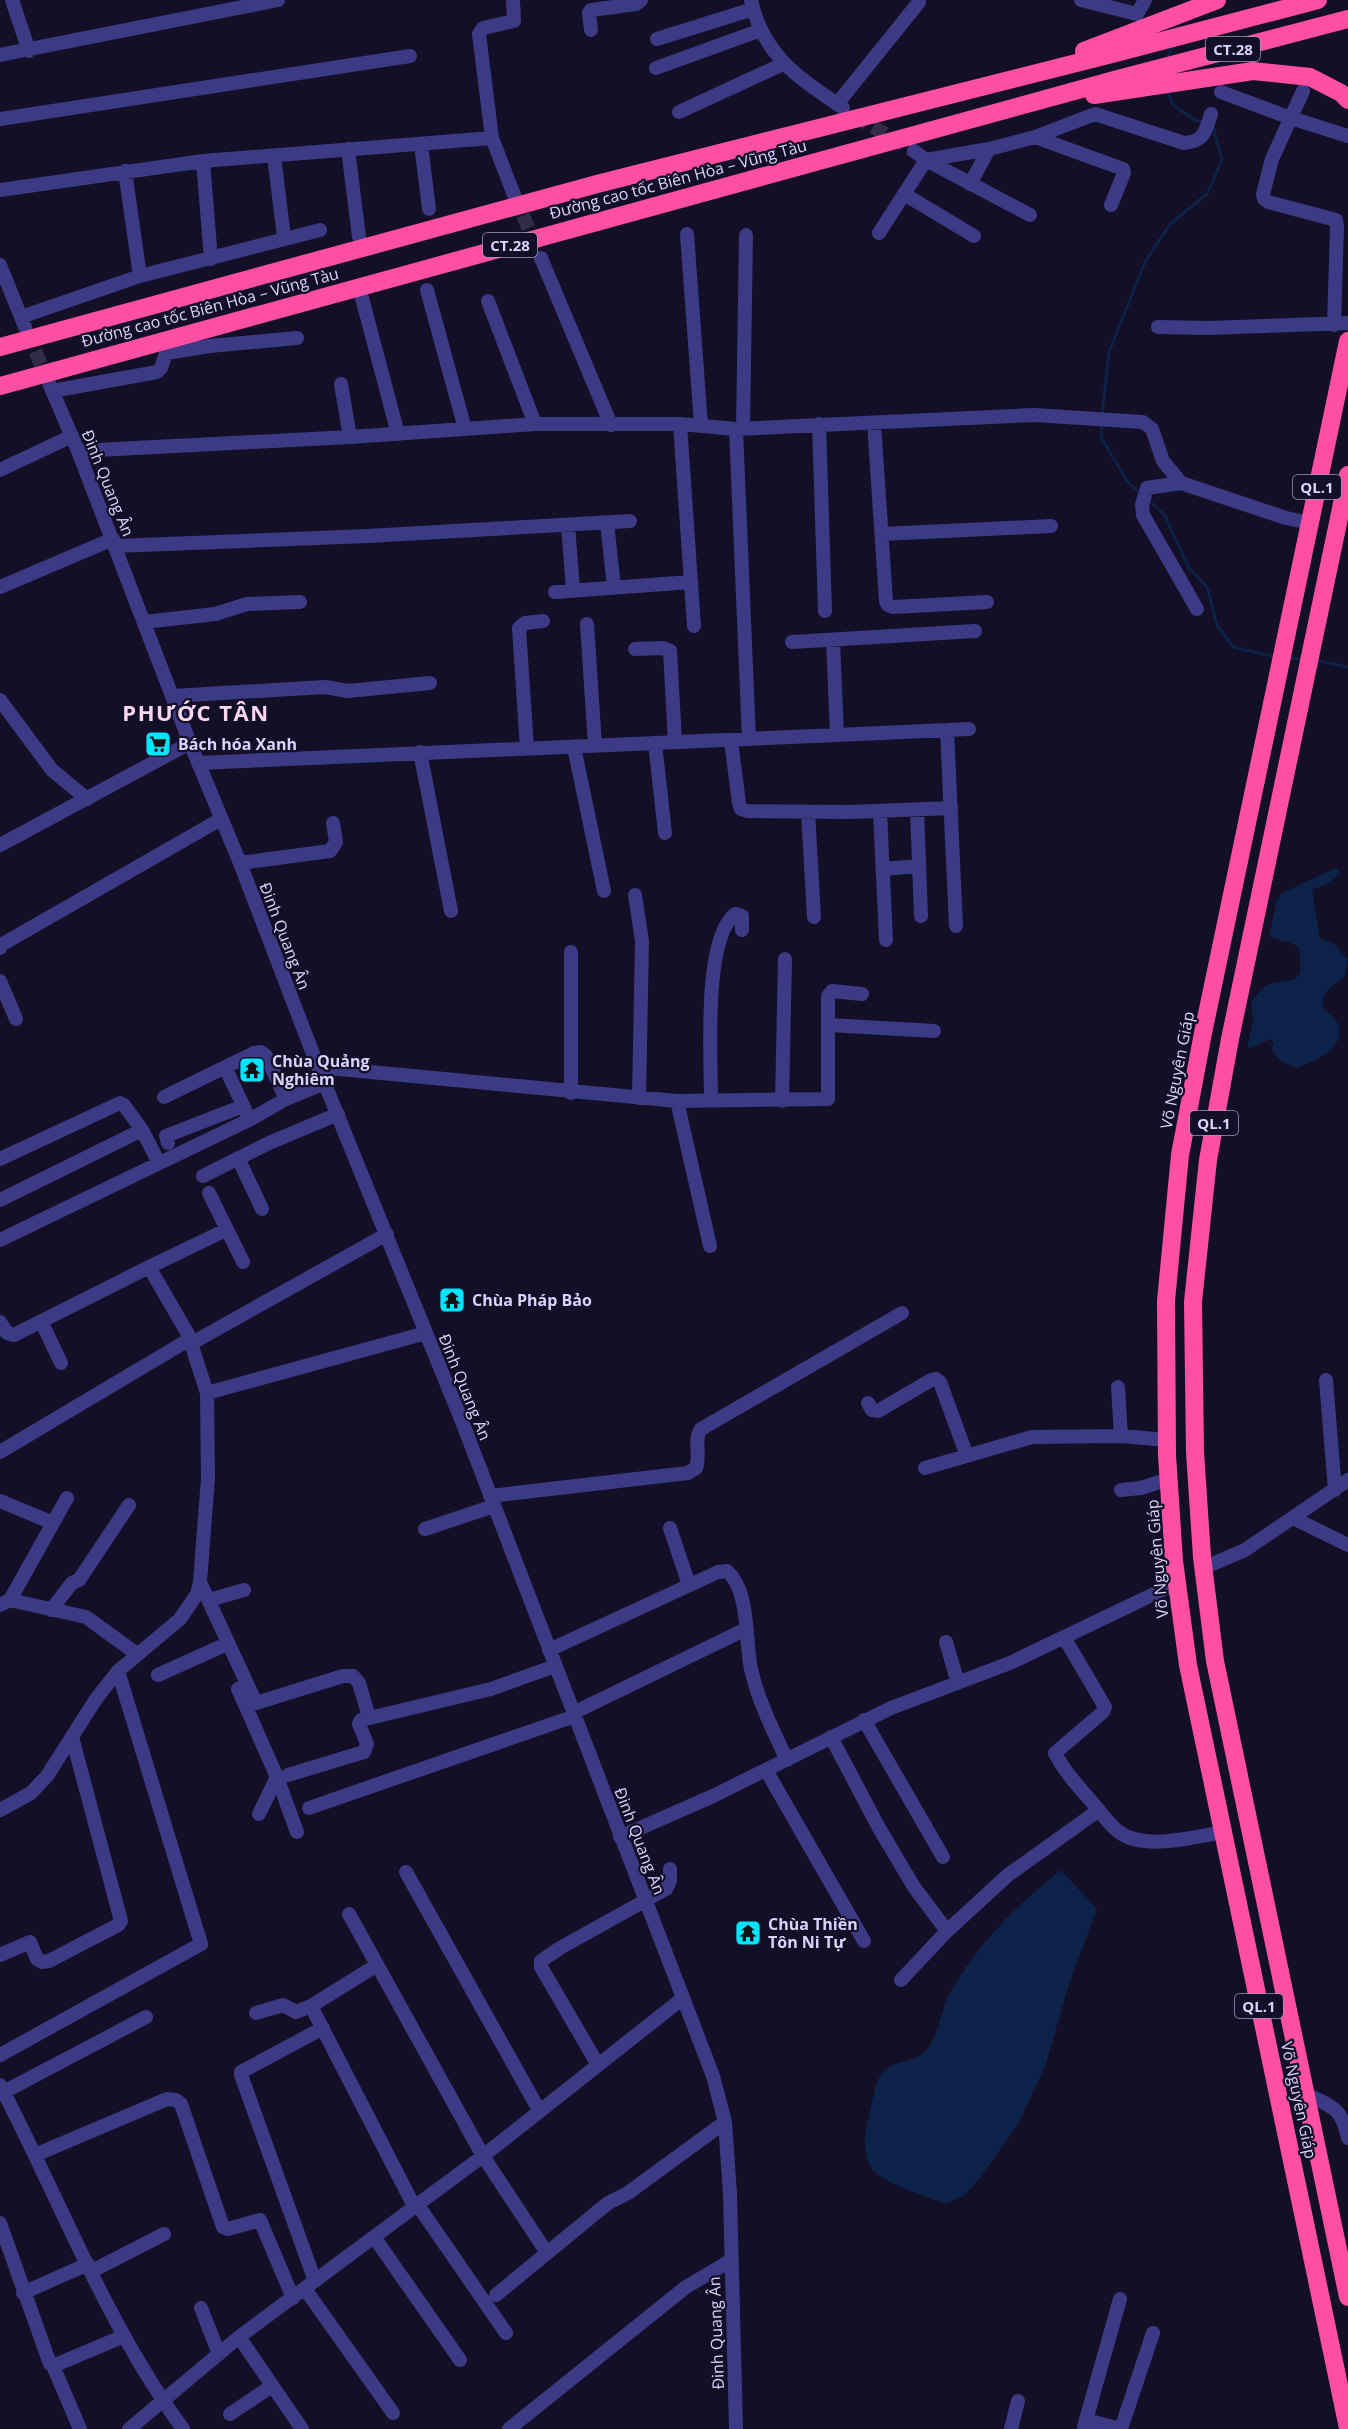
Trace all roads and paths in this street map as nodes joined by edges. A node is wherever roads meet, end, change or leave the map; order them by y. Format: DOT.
graph roads {
  1 [pos="12,0"];
  2 [pos="278,0"];
  3 [pos="513,0"];
  4 [pos="640,0"];
  5 [pos="1082,0"];
  6 [pos="1145,0"];
  7 [pos="1318,0"];
  8 [pos="919,2"];
  9 [pos="1209,3"];
  10 [pos="752,5"];
  11 [pos="1348,19"];
  12 [pos="591,30"];
  13 [pos="761,30"];
  14 [pos="657,39"];
  15 [pos="29,51"];
  16 [pos="0,56"];
  17 [pos="410,56"];
  18 [pos="783,64"];
  19 [pos="656,68"];
  20 [pos="1013,78"];
  21 [pos="1303,91"];
  22 [pos="1221,92"];
  23 [pos="1348,100"];
  24 [pos="1020,105"];
  25 [pos="679,112"];
  26 [pos="1211,114"];
  27 [pos="1291,118"];
  28 [pos="0,119"];
  29 [pos="1348,136"];
  30 [pos="1035,137"];
  31 [pos="492,138"];
  32 [pos="421,144"];
  33 [pos="348,149"];
  34 [pos="988,149"];
  35 [pos="920,155"];
  36 [pos="274,156"];
  37 [pos="203,161"];
  38 [pos="126,171"];
  39 [pos="970,184"];
  40 [pos="0,190"];
  41 [pos="904,194"];
  42 [pos="514,195"];
  43 [pos="1111,205"];
  44 [pos="429,209"];
  45 [pos="1030,215"];
  46 [pos="320,230"];
  47 [pos="879,233"];
  48 [pos="687,234"];
  49 [pos="746,235"];
  50 [pos="974,236"];
  51 [pos="284,237"];
  52 [pos="359,237"];
  53 [pos="541,258"];
  54 [pos="212,259"];
  55 [pos="0,265"];
  56 [pos="140,276"];
  57 [pos="427,290"];
  58 [pos="362,298"];
  59 [pos="488,301"];
  60 [pos="1341,324"];
  61 [pos="1158,327"];
  62 [pos="297,338"];
  63 [pos="1348,341"];
  64 [pos="0,347"];
  65 [pos="341,384"];
  66 [pos="0,386"];
  67 [pos="874,423"];
  68 [pos="535,424"];
  69 [pos="611,424"];
  70 [pos="680,424"];
  71 [pos="819,424"];
  72 [pos="701,425"];
  73 [pos="465,429"];
  74 [pos="739,429"];
  75 [pos="398,434"];
  76 [pos="72,436"];
  77 [pos="350,437"];
  78 [pos="78,451"];
  79 [pos="0,470"];
  80 [pos="1348,475"];
  81 [pos="1181,483"];
  82 [pos="630,521"];
  83 [pos="608,523"];
  84 [pos="1310,523"];
  85 [pos="568,525"];
  86 [pos="1051,526"];
  87 [pos="1343,528"];
  88 [pos="882,534"];
  89 [pos="114,542"];
  90 [pos="691,582"];
  91 [pos="0,587"];
  92 [pos="614,587"];
  93 [pos="573,590"];
  94 [pos="555,592"];
  95 [pos="300,602"];
  96 [pos="987,602"];
  97 [pos="1197,609"];
  98 [pos="825,610"];
  99 [pos="543,621"];
  100 [pos="144,622"];
  101 [pos="587,624"];
  102 [pos="694,626"];
  103 [pos="975,632"];
  104 [pos="833,640"];
  105 [pos="792,642"];
  106 [pos="635,649"];
  107 [pos="430,684"];
  108 [pos="173,696"];
  109 [pos="0,700"];
  110 [pos="969,729"];
  111 [pos="947,730"];
  112 [pos="837,735"];
  113 [pos="748,739"];
  114 [pos="731,741"];
  115 [pos="675,742"];
  116 [pos="190,743"];
  117 [pos="655,743"];
  118 [pos="595,746"];
  119 [pos="574,747"];
  120 [pos="526,748"];
  121 [pos="420,752"];
  122 [pos="198,763"];
  123 [pos="87,799"];
  124 [pos="951,808"];
  125 [pos="917,810"];
  126 [pos="808,812"];
  127 [pos="880,812"];
  128 [pos="221,819"];
  129 [pos="333,823"];
  130 [pos="665,833"];
  131 [pos="0,845"];
  132 [pos="240,863"];
  133 [pos="920,866"];
  134 [pos="883,869"];
  135 [pos="604,891"];
  136 [pos="635,895"];
  137 [pos="451,911"];
  138 [pos="921,916"];
  139 [pos="814,917"];
  140 [pos="956,926"];
  141 [pos="742,930"];
  142 [pos="886,940"];
  143 [pos="0,948"];
  144 [pos="572,952"];
  145 [pos="784,959"];
  146 [pos="0,981"];
  147 [pos="862,994"];
  148 [pos="16,1018"];
  149 [pos="829,1025"];
  150 [pos="934,1031"];
  151 [pos="225,1067"];
  152 [pos="318,1067"];
  153 [pos="325,1083"];
  154 [pos="571,1093"];
  155 [pos="164,1096"];
  156 [pos="639,1098"];
  157 [pos="286,1099"];
  158 [pos="711,1099"];
  159 [pos="677,1101"];
  160 [pos="782,1101"];
  161 [pos="243,1106"];
  162 [pos="338,1114"];
  163 [pos="251,1119"];
  164 [pos="142,1130"];
  165 [pos="168,1143"];
  166 [pos="238,1158"];
  167 [pos="0,1159"];
  168 [pos="159,1162"];
  169 [pos="203,1176"];
  170 [pos="208,1193"];
  171 [pos="0,1200"];
  172 [pos="262,1209"];
  173 [pos="226,1230"];
  174 [pos="387,1234"];
  175 [pos="0,1240"];
  176 [pos="710,1246"];
  177 [pos="243,1262"];
  178 [pos="149,1268"];
  179 [pos="902,1313"];
  180 [pos="41,1321"];
  181 [pos="0,1322"];
  182 [pos="426,1333"];
  183 [pos="191,1341"];
  184 [pos="61,1363"];
  185 [pos="1326,1380"];
  186 [pos="1118,1387"];
  187 [pos="207,1393"];
  188 [pos="868,1403"];
  189 [pos="1121,1436"];
  190 [pos="1167,1440"];
  191 [pos="0,1452"];
  192 [pos="967,1456"];
  193 [pos="925,1468"];
  194 [pos="1169,1479"];
  195 [pos="1348,1480"];
  196 [pos="1121,1490"];
  197 [pos="1335,1490"];
  198 [pos="67,1498"];
  199 [pos="0,1501"];
  200 [pos="492,1501"];
  201 [pos="129,1505"];
  202 [pos="1293,1518"];
  203 [pos="53,1523"];
  204 [pos="670,1528"];
  205 [pos="425,1529"];
  206 [pos="1348,1545"];
  207 [pos="1203,1568"];
  208 [pos="1177,1583"];
  209 [pos="689,1585"];
  210 [pos="244,1590"];
  211 [pos="202,1592"];
  212 [pos="5,1603"];
  213 [pos="51,1610"];
  214 [pos="746,1629"];
  215 [pos="1064,1637"];
  216 [pos="946,1642"];
  217 [pos="220,1647"];
  218 [pos="549,1650"];
  219 [pos="137,1654"];
  220 [pos="555,1666"];
  221 [pos="118,1671"];
  222 [pos="158,1675"];
  223 [pos="958,1683"];
  224 [pos="574,1715"];
  225 [pos="369,1717"];
  226 [pos="864,1720"];
  227 [pos="72,1737"];
  228 [pos="831,1737"];
  229 [pos="787,1760"];
  230 [pos="766,1770"];
  231 [pos="282,1776"];
  232 [pos="309,1808"];
  233 [pos="0,1810"];
  234 [pos="1099,1810"];
  235 [pos="259,1814"];
  236 [pos="297,1832"];
  237 [pos="1223,1832"];
  238 [pos="620,1837"];
  239 [pos="943,1857"];
  240 [pos="670,1869"];
  241 [pos="406,1872"];
  242 [pos="645,1900"];
  243 [pos="349,1914"];
  244 [pos="947,1931"];
  245 [pos="864,1941"];
  246 [pos="0,1955"];
  247 [pos="377,1965"];
  248 [pos="900,1980"];
  249 [pos="683,1998"];
  250 [pos="311,2006"];
  251 [pos="256,2013"];
  252 [pos="146,2017"];
  253 [pos="323,2028"];
  254 [pos="0,2055"];
  255 [pos="598,2065"];
  256 [pos="1,2090"];
  257 [pos="1305,2094"];
  258 [pos="539,2110"];
  259 [pos="725,2122"];
  260 [pos="1348,2138"];
  261 [pos="34,2155"];
  262 [pos="483,2156"];
  263 [pos="415,2205"];
  264 [pos="0,2223"];
  265 [pos="164,2234"];
  266 [pos="374,2237"];
  267 [pos="548,2253"];
  268 [pos="730,2261"];
  269 [pos="90,2268"];
  270 [pos="310,2285"];
  271 [pos="23,2293"];
  272 [pos="496,2295"];
  273 [pos="1348,2297"];
  274 [pos="293,2298"];
  275 [pos="1120,2299"];
  276 [pos="201,2308"];
  277 [pos="506,2333"];
  278 [pos="1153,2333"];
  279 [pos="124,2336"];
  280 [pos="239,2337"];
  281 [pos="219,2354"];
  282 [pos="460,2360"];
  283 [pos="53,2366"];
  284 [pos="272,2386"];
  285 [pos="162,2401"];
  286 [pos="1018,2401"];
  287 [pos="393,2412"];
  288 [pos="230,2414"];
  289 [pos="1085,2424"];
  290 [pos="1348,2428"];
  291 [pos="80,2429"];
  292 [pos="129,2429"];
  293 [pos="183,2429"];
  294 [pos="302,2429"];
  295 [pos="509,2429"];
  296 [pos="736,2429"];
  297 [pos="1011,2429"];
  1 -- 15 [label="street"];
  2 -- 15 [label="street"];
  3 -- 31 [label="street"];
  4 -- 12 [label="street"];
  5 -- 6 [label="street"];
  7 -- 20 [label="highway, CT.28"];
  8 -- 18 [label="street"];
  9 -- 20 [label="highway, CT.28"];
  10 -- 13 [label="street"];
  10 -- 14 [label="street"];
  11 -- 24 [label="highway, CT.28"];
  13 -- 18 [label="street"];
  13 -- 19 [label="street"];
  15 -- 16 [label="street"];
  17 -- 28 [label="street"];
  18 -- 25 [label="street"];
  20 -- 64 [label="highway, Đường cao tốc Biên Hòa – Vũng Tàu / CT.28"];
  21 -- 27 [label="street"];
  22 -- 27 [label="street"];
  23 -- 24 [label="highway, CT.28"];
  24 -- 66 [label="highway, Đường cao tốc Biên Hòa – Vũng Tàu / CT.28"];
  26 -- 30 [label="street"];
  27 -- 29 [label="street"];
  27 -- 60 [label="street"];
  30 -- 34 [label="street"];
  30 -- 43 [label="street"];
  31 -- 32 [label="street"];
  31 -- 42 [label="street"];
  32 -- 33 [label="street"];
  32 -- 44 [label="street"];
  33 -- 36 [label="street"];
  33 -- 52 [label="street"];
  34 -- 35 [label="street"];
  34 -- 39 [label="street"];
  35 -- 39 [label="street"];
  35 -- 41 [label="street"];
  36 -- 37 [label="street"];
  36 -- 51 [label="street"];
  37 -- 38 [label="street"];
  37 -- 54 [label="street"];
  38 -- 40 [label="street"];
  38 -- 56 [label="street"];
  39 -- 45 [label="street"];
  41 -- 47 [label="street"];
  41 -- 50 [label="street"];
  46 -- 51 [label="street"];
  48 -- 72 [label="street"];
  49 -- 74 [label="street"];
  51 -- 54 [label="street"];
  53 -- 69 [label="street"];
  54 -- 56 [label="street"];
  55 -- 56 [label="street"];
  57 -- 73 [label="street"];
  58 -- 75 [label="street"];
  59 -- 68 [label="street"];
  60 -- 61 [label="street"];
  62 -- 76 [label="street, Đinh Quang Ân"];
  63 -- 84 [label="highway, QL.1"];
  65 -- 77 [label="street"];
  67 -- 71 [label="street"];
  67 -- 81 [label="street"];
  67 -- 88 [label="street"];
  68 -- 69 [label="street"];
  68 -- 73 [label="street"];
  69 -- 70 [label="street"];
  70 -- 72 [label="street"];
  70 -- 90 [label="street"];
  71 -- 74 [label="street"];
  71 -- 98 [label="street"];
  72 -- 74 [label="street"];
  73 -- 75 [label="street"];
  74 -- 113 [label="street"];
  75 -- 77 [label="street"];
  76 -- 78 [label="street, Đinh Quang Ân"];
  76 -- 79 [label="street"];
  77 -- 78 [label="street"];
  78 -- 89 [label="street, Đinh Quang Ân"];
  80 -- 87 [label="highway, QL.1"];
  81 -- 84 [label="street"];
  81 -- 97 [label="street"];
  82 -- 83 [label="street"];
  83 -- 85 [label="street"];
  83 -- 92 [label="street"];
  84 -- 190 [label="highway, Võ Nguyên Giáp / QL.1"];
  85 -- 89 [label="street"];
  85 -- 93 [label="street"];
  86 -- 88 [label="street"];
  87 -- 207 [label="highway, Võ Nguyên Giáp / QL.1"];
  88 -- 96 [label="street"];
  89 -- 91 [label="street"];
  89 -- 100 [label="street, Đinh Quang Ân"];
  90 -- 92 [label="street"];
  90 -- 102 [label="street"];
  92 -- 93 [label="street"];
  93 -- 94 [label="street"];
  95 -- 100 [label="street"];
  99 -- 120 [label="street"];
  100 -- 108 [label="street, Đinh Quang Ân"];
  101 -- 118 [label="street"];
  103 -- 104 [label="street"];
  104 -- 105 [label="street"];
  104 -- 112 [label="street"];
  106 -- 115 [label="street"];
  107 -- 108 [label="street"];
  108 -- 116 [label="street, Đinh Quang Ân"];
  109 -- 123 [label="street"];
  110 -- 111 [label="street"];
  111 -- 112 [label="street"];
  111 -- 124 [label="street"];
  112 -- 113 [label="street"];
  113 -- 114 [label="street"];
  114 -- 115 [label="street"];
  114 -- 126 [label="street"];
  115 -- 117 [label="street"];
  116 -- 122 [label="street, Đinh Quang Ân"];
  116 -- 123 [label="street"];
  117 -- 118 [label="street"];
  117 -- 130 [label="street"];
  118 -- 119 [label="street"];
  119 -- 120 [label="street"];
  119 -- 135 [label="street"];
  120 -- 121 [label="street"];
  121 -- 122 [label="street"];
  121 -- 137 [label="street"];
  122 -- 128 [label="street, Đinh Quang Ân"];
  123 -- 131 [label="street"];
  124 -- 125 [label="street"];
  124 -- 140 [label="street"];
  125 -- 127 [label="street"];
  125 -- 133 [label="street"];
  126 -- 127 [label="street"];
  126 -- 139 [label="street"];
  127 -- 134 [label="street"];
  128 -- 132 [label="street, Đinh Quang Ân"];
  128 -- 143 [label="street"];
  129 -- 132 [label="street"];
  132 -- 152 [label="street, Đinh Quang Ân"];
  133 -- 134 [label="street"];
  133 -- 138 [label="street"];
  134 -- 142 [label="street"];
  136 -- 156 [label="street"];
  141 -- 158 [label="street"];
  144 -- 154 [label="street"];
  145 -- 160 [label="street"];
  146 -- 148 [label="street"];
  147 -- 149 [label="street"];
  149 -- 150 [label="street"];
  149 -- 160 [label="street"];
  151 -- 155 [label="street"];
  151 -- 157 [label="street"];
  151 -- 161 [label="street"];
  152 -- 153 [label="street, Đinh Quang Ân"];
  152 -- 154 [label="street"];
  153 -- 157 [label="street"];
  153 -- 162 [label="street, Đinh Quang Ân"];
  154 -- 156 [label="street"];
  156 -- 159 [label="street"];
  157 -- 163 [label="street"];
  158 -- 159 [label="street"];
  158 -- 160 [label="street"];
  159 -- 176 [label="street"];
  161 -- 163 [label="street"];
  161 -- 165 [label="street"];
  162 -- 166 [label="street"];
  162 -- 174 [label="street, Đinh Quang Ân"];
  163 -- 168 [label="street"];
  164 -- 167 [label="street"];
  164 -- 168 [label="street"];
  164 -- 171 [label="street"];
  166 -- 169 [label="street"];
  166 -- 172 [label="street"];
  168 -- 175 [label="street"];
  170 -- 173 [label="street"];
  173 -- 177 [label="street"];
  173 -- 178 [label="street"];
  174 -- 182 [label="street, Đinh Quang Ân"];
  174 -- 183 [label="street"];
  178 -- 180 [label="street"];
  178 -- 183 [label="street"];
  179 -- 200 [label="street"];
  180 -- 181 [label="street"];
  180 -- 184 [label="street"];
  182 -- 187 [label="street"];
  182 -- 200 [label="street, Đinh Quang Ân"];
  183 -- 187 [label="street"];
  183 -- 191 [label="street"];
  185 -- 197 [label="street"];
  186 -- 189 [label="street"];
  187 -- 211 [label="street"];
  188 -- 192 [label="street"];
  189 -- 190 [label="street"];
  189 -- 192 [label="street"];
  190 -- 194 [label="highway, Võ Nguyên Giáp / QL.1"];
  192 -- 193 [label="street"];
  194 -- 196 [label="street"];
  194 -- 208 [label="highway, Võ Nguyên Giáp / QL.1"];
  195 -- 197 [label="street"];
  197 -- 202 [label="street"];
  198 -- 203 [label="street"];
  199 -- 203 [label="street"];
  200 -- 205 [label="street"];
  200 -- 218 [label="street, Đinh Quang Ân"];
  201 -- 213 [label="street"];
  202 -- 206 [label="street"];
  202 -- 207 [label="street"];
  203 -- 212 [label="street"];
  204 -- 209 [label="street"];
  207 -- 257 [label="highway, Võ Nguyên Giáp / QL.1"];
  208 -- 215 [label="street"];
  208 -- 237 [label="highway, Võ Nguyên Giáp / QL.1"];
  209 -- 214 [label="street"];
  209 -- 218 [label="street"];
  210 -- 211 [label="street"];
  211 -- 217 [label="street"];
  211 -- 219 [label="street"];
  211 -- 225 [label="street"];
  212 -- 213 [label="street"];
  213 -- 219 [label="street"];
  214 -- 224 [label="street"];
  214 -- 229 [label="street"];
  215 -- 223 [label="street"];
  215 -- 234 [label="street"];
  216 -- 223 [label="street"];
  217 -- 222 [label="street"];
  217 -- 231 [label="street"];
  218 -- 220 [label="street, Đinh Quang Ân"];
  219 -- 221 [label="street"];
  220 -- 224 [label="street, Đinh Quang Ân"];
  220 -- 225 [label="street"];
  221 -- 227 [label="street"];
  221 -- 254 [label="street"];
  223 -- 226 [label="street"];
  224 -- 232 [label="street"];
  224 -- 238 [label="street, Đinh Quang Ân"];
  225 -- 231 [label="street"];
  226 -- 228 [label="street"];
  226 -- 239 [label="street"];
  227 -- 233 [label="street"];
  227 -- 246 [label="street"];
  228 -- 229 [label="street"];
  228 -- 244 [label="street"];
  229 -- 230 [label="street"];
  230 -- 238 [label="street"];
  230 -- 245 [label="street"];
  231 -- 235 [label="street"];
  231 -- 236 [label="street"];
  234 -- 237 [label="street"];
  234 -- 244 [label="street"];
  237 -- 290 [label="highway, Võ Nguyên Giáp / QL.1"];
  238 -- 242 [label="street, Đinh Quang Ân"];
  240 -- 242 [label="street"];
  241 -- 258 [label="street"];
  242 -- 249 [label="street, Đinh Quang Ân"];
  242 -- 255 [label="street"];
  243 -- 247 [label="street"];
  244 -- 248 [label="street"];
  247 -- 250 [label="street"];
  247 -- 262 [label="street"];
  249 -- 255 [label="street"];
  249 -- 259 [label="street, Đinh Quang Ân"];
  250 -- 251 [label="street"];
  250 -- 253 [label="street"];
  252 -- 256 [label="street"];
  253 -- 263 [label="street"];
  253 -- 270 [label="street"];
  255 -- 258 [label="street"];
  256 -- 261 [label="street"];
  257 -- 260 [label="street"];
  257 -- 273 [label="highway, Võ Nguyên Giáp / QL.1"];
  258 -- 262 [label="street"];
  259 -- 267 [label="street"];
  259 -- 268 [label="street, Đinh Quang Ân"];
  261 -- 269 [label="street"];
  261 -- 274 [label="street"];
  262 -- 263 [label="street"];
  262 -- 267 [label="street"];
  263 -- 266 [label="street"];
  263 -- 277 [label="street"];
  264 -- 271 [label="street"];
  265 -- 269 [label="street"];
  266 -- 270 [label="street"];
  266 -- 282 [label="street"];
  267 -- 272 [label="street"];
  268 -- 295 [label="street"];
  268 -- 296 [label="street, Đinh Quang Ân"];
  269 -- 271 [label="street"];
  269 -- 279 [label="street"];
  270 -- 274 [label="street"];
  270 -- 287 [label="street"];
  271 -- 283 [label="street"];
  274 -- 280 [label="street"];
  275 -- 289 [label="street"];
  276 -- 281 [label="street"];
  278 -- 289 [label="street"];
  279 -- 283 [label="street"];
  279 -- 285 [label="street"];
  280 -- 281 [label="street"];
  280 -- 284 [label="street"];
  281 -- 285 [label="street"];
  283 -- 291 [label="street"];
  284 -- 288 [label="street"];
  284 -- 294 [label="street"];
  285 -- 292 [label="street"];
  285 -- 293 [label="street"];
  286 -- 297 [label="street"];
}
